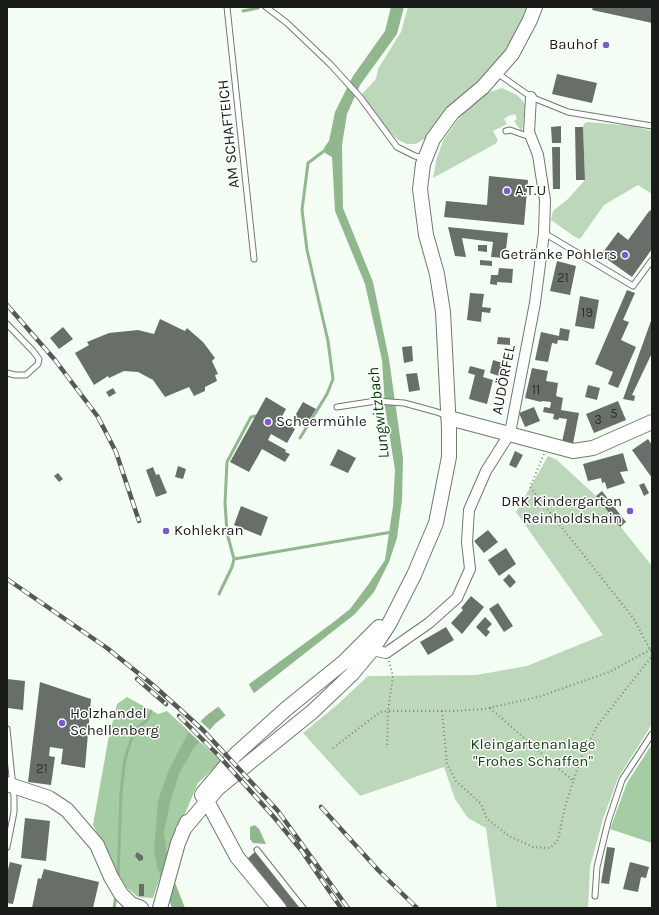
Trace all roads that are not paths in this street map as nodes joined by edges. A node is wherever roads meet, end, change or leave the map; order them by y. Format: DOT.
graph roads {
  1 [pos="227,7"];
  2 [pos="266,7"];
  3 [pos="535,7"];
  4 [pos="496,72"];
  5 [pos="531,97"];
  6 [pos="652,126"];
  7 [pos="506,131"];
  8 [pos="531,137"];
  9 [pos="426,158"];
  10 [pos="544,233"];
  11 [pos="254,259"];
  12 [pos="652,260"];
  13 [pos="7,324"];
  14 [pos="7,373"];
  15 [pos="336,407"];
  16 [pos="449,418"];
  17 [pos="652,422"];
  18 [pos="510,433"];
  19 [pos="403,597"];
  20 [pos="372,650"];
  21 [pos="7,729"];
  22 [pos="652,734"];
  23 [pos="10,785"];
  24 [pos="204,798"];
  25 [pos="7,848"];
  26 [pos="258,850"];
  27 [pos="595,896"];
  28 [pos="161,904"];
  29 [pos="141,908"];
  30 [pos="279,908"];
  31 [pos="304,908"];
  1 -- 11 [label="lane, AM SCHAFTEICH"];
  2 -- 9 [label="lane"];
  3 -- 4 [label="main road"];
  4 -- 5 [label="lane"];
  4 -- 9 [label="main road"];
  5 -- 6 [label="lane"];
  5 -- 8 [label="street, AUDÖRFEL"];
  7 -- 8 [label="lane"];
  8 -- 10 [label="street, AUDÖRFEL"];
  9 -- 16 [label="main road"];
  10 -- 12 [label="lane"];
  10 -- 18 [label="street, AUDÖRFEL"];
  13 -- 14 [label="lane"];
  15 -- 16 [label="lane"];
  16 -- 18 [label="main road"];
  16 -- 19 [label="main road"];
  17 -- 18 [label="main road"];
  18 -- 20 [label="street, AUDÖRFEL"];
  19 -- 20 [label="main road"];
  19 -- 24 [label="main road"];
  20 -- 24 [label="main road"];
  21 -- 23 [label="lane"];
  22 -- 27 [label="lane"];
  23 -- 25 [label="lane"];
  23 -- 29 [label="main road"];
  24 -- 28 [label="main road"];
  24 -- 30 [label="main road"];
  26 -- 31 [label="lane"];
}
